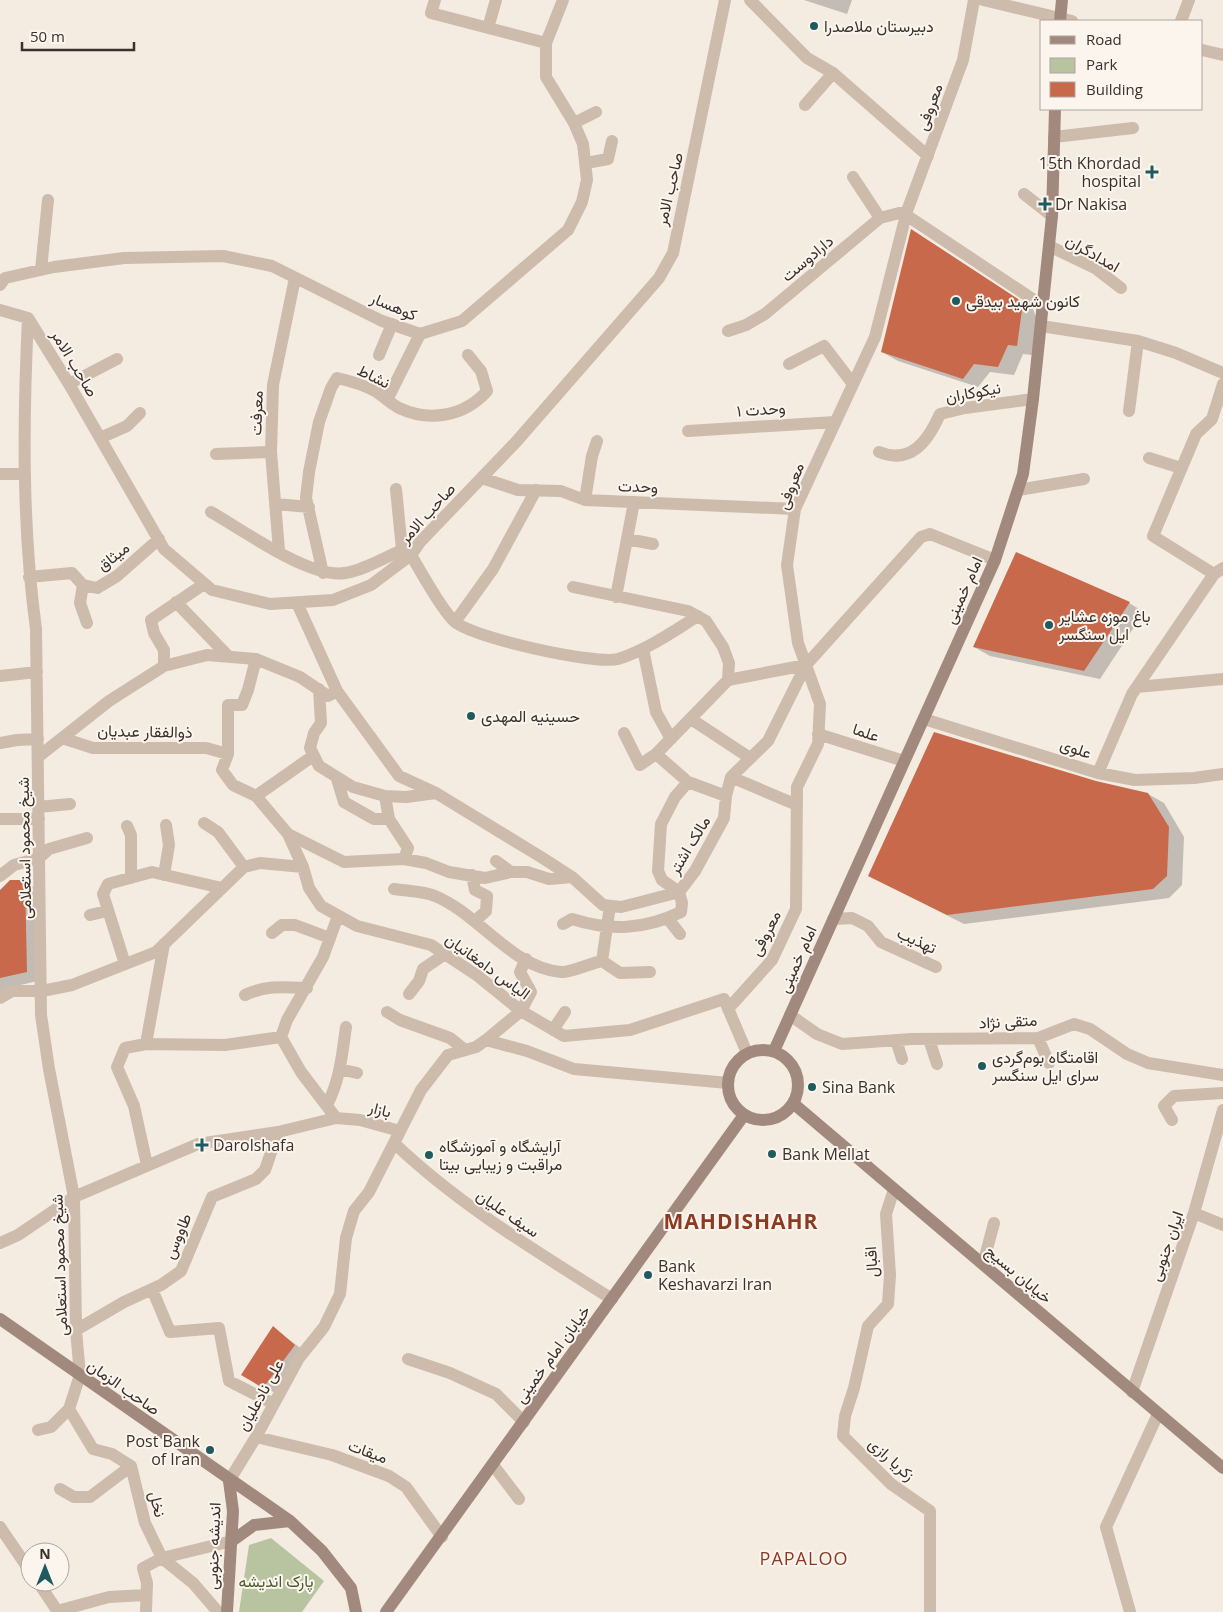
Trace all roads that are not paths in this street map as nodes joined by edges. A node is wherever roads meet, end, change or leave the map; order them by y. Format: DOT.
graph roads {
  1 [pos="435,0"];
  2 [pos="496,0"];
  3 [pos="563,0"];
  4 [pos="725,0"];
  5 [pos="750,0"];
  6 [pos="974,0"];
  7 [pos="983,0"];
  8 [pos="1062,0"];
  9 [pos="1189,0"];
  10 [pos="1064,20"];
  11 [pos="1181,20"];
  12 [pos="488,28"];
  13 [pos="546,43"];
  14 [pos="1203,50"];
  15 [pos="1223,55"];
  16 [pos="833,73"];
  17 [pos="806,105"];
  18 [pos="1055,110"];
  19 [pos="596,112"];
  20 [pos="574,123"];
  21 [pos="1133,128"];
  22 [pos="1054,137"];
  23 [pos="612,141"];
  24 [pos="928,156"];
  25 [pos="586,163"];
  26 [pos="853,177"];
  27 [pos="1024,194"];
  28 [pos="48,200"];
  29 [pos="906,213"];
  30 [pos="1052,216"];
  31 [pos="880,218"];
  32 [pos="1049,246"];
  33 [pos="41,270"];
  34 [pos="295,278"];
  35 [pos="2,280"];
  36 [pos="1121,288"];
  37 [pos="1043,306"];
  38 [pos="0,310"];
  39 [pos="28,318"];
  40 [pos="392,324"];
  41 [pos="1041,326"];
  42 [pos="728,331"];
  43 [pos="420,334"];
  44 [pos="1138,341"];
  45 [pos="468,355"];
  46 [pos="379,356"];
  47 [pos="117,360"];
  48 [pos="789,364"];
  49 [pos="1223,373"];
  50 [pos="69,384"];
  51 [pos="853,384"];
  52 [pos="1223,384"];
  53 [pos="1033,398"];
  54 [pos="387,400"];
  55 [pos="1129,411"];
  56 [pos="140,413"];
  57 [pos="835,422"];
  58 [pos="688,431"];
  59 [pos="100,438"];
  60 [pos="598,441"];
  61 [pos="271,452"];
  62 [pos="879,452"];
  63 [pos="216,454"];
  64 [pos="1149,458"];
  65 [pos="1182,468"];
  66 [pos="0,474"];
  67 [pos="24,474"];
  68 [pos="482,478"];
  69 [pos="1084,479"];
  70 [pos="396,490"];
  71 [pos="536,490"];
  72 [pos="1018,490"];
  73 [pos="585,500"];
  74 [pos="634,502"];
  75 [pos="276,504"];
  76 [pos="309,507"];
  77 [pos="795,509"];
  78 [pos="211,512"];
  79 [pos="159,539"];
  80 [pos="627,539"];
  81 [pos="652,544"];
  82 [pos="279,552"];
  83 [pos="407,553"];
  84 [pos="995,560"];
  85 [pos="1218,571"];
  86 [pos="323,573"];
  87 [pos="29,577"];
  88 [pos="204,584"];
  89 [pos="82,585"];
  90 [pos="573,587"];
  91 [pos="616,596"];
  92 [pos="176,602"];
  93 [pos="297,602"];
  94 [pos="698,616"];
  95 [pos="455,622"];
  96 [pos="87,623"];
  97 [pos="643,649"];
  98 [pos="229,657"];
  99 [pos="256,659"];
  100 [pos="806,665"];
  101 [pos="164,666"];
  102 [pos="37,672"];
  103 [pos="0,676"];
  104 [pos="1223,679"];
  105 [pos="728,680"];
  106 [pos="1137,687"];
  107 [pos="319,690"];
  108 [pos="337,691"];
  109 [pos="691,719"];
  110 [pos="924,719"];
  111 [pos="624,732"];
  112 [pos="818,734"];
  113 [pos="62,738"];
  114 [pos="38,739"];
  115 [pos="671,739"];
  116 [pos="0,744"];
  117 [pos="228,754"];
  118 [pos="656,754"];
  119 [pos="314,756"];
  120 [pos="38,757"];
  121 [pos="750,758"];
  122 [pos="904,762"];
  123 [pos="1098,773"];
  124 [pos="1223,774"];
  125 [pos="731,777"];
  126 [pos="337,779"];
  127 [pos="688,782"];
  128 [pos="436,793"];
  129 [pos="256,796"];
  130 [pos="385,796"];
  131 [pos="726,796"];
  132 [pos="70,804"];
  133 [pos="797,805"];
  134 [pos="39,813"];
  135 [pos="0,819"];
  136 [pos="389,819"];
  137 [pos="204,823"];
  138 [pos="166,825"];
  139 [pos="127,826"];
  140 [pos="288,834"];
  141 [pos="87,838"];
  142 [pos="39,858"];
  143 [pos="404,859"];
  144 [pos="496,861"];
  145 [pos="244,866"];
  146 [pos="303,867"];
  147 [pos="511,872"];
  148 [pos="164,875"];
  149 [pos="472,875"];
  150 [pos="0,876"];
  151 [pos="572,877"];
  152 [pos="131,878"];
  153 [pos="222,888"];
  154 [pos="394,889"];
  155 [pos="678,892"];
  156 [pos="610,906"];
  157 [pos="107,911"];
  158 [pos="90,915"];
  159 [pos="338,916"];
  160 [pos="668,919"];
  161 [pos="833,919"];
  162 [pos="475,921"];
  163 [pos="563,924"];
  164 [pos="607,928"];
  165 [pos="272,933"];
  166 [pos="680,934"];
  167 [pos="330,938"];
  168 [pos="164,944"];
  169 [pos="444,954"];
  170 [pos="526,959"];
  171 [pos="602,961"];
  172 [pos="125,964"];
  173 [pos="936,967"];
  174 [pos="650,972"];
  175 [pos="307,988"];
  176 [pos="42,991"];
  177 [pos="409,994"];
  178 [pos="245,995"];
  179 [pos="0,998"];
  180 [pos="726,1004"];
  181 [pos="521,1011"];
  182 [pos="387,1012"];
  183 [pos="565,1012"];
  184 [pos="790,1015"];
  185 [pos="346,1027"];
  186 [pos="553,1030"];
  187 [pos="281,1037"];
  188 [pos="1038,1038"];
  189 [pos="929,1039"];
  190 [pos="486,1040"];
  191 [pos="896,1040"];
  192 [pos="146,1044"];
  193 [pos="465,1050"];
  194 [pos="774,1051"];
  195 [pos="747,1053"];
  196 [pos="902,1059"];
  197 [pos="1049,1063"];
  198 [pos="937,1064"];
  199 [pos="340,1068"];
  200 [pos="357,1072"];
  201 [pos="1223,1075"];
  202 [pos="728,1083"];
  203 [pos="1223,1093"];
  204 [pos="794,1104"];
  205 [pos="327,1105"];
  206 [pos="1223,1110"];
  207 [pos="744,1115"];
  208 [pos="336,1118"];
  209 [pos="1172,1120"];
  210 [pos="278,1132"];
  211 [pos="397,1137"];
  212 [pos="147,1166"];
  213 [pos="894,1189"];
  214 [pos="74,1197"];
  215 [pos="1194,1213"];
  216 [pos="994,1223"];
  217 [pos="1223,1225"];
  218 [pos="0,1243"];
  219 [pos="983,1264"];
  220 [pos="152,1289"];
  221 [pos="612,1299"];
  222 [pos="0,1319"];
  223 [pos="868,1326"];
  224 [pos="76,1330"];
  225 [pos="408,1359"];
  226 [pos="80,1375"];
  227 [pos="1132,1392"];
  228 [pos="274,1404"];
  229 [pos="68,1408"];
  230 [pos="1158,1414"];
  231 [pos="524,1422"];
  232 [pos="38,1430"];
  233 [pos="256,1437"];
  234 [pos="493,1465"];
  235 [pos="131,1466"];
  236 [pos="1223,1468"];
  237 [pos="229,1481"];
  238 [pos="60,1489"];
  239 [pos="519,1499"];
  240 [pos="290,1521"];
  241 [pos="0,1527"];
  242 [pos="442,1537"];
  243 [pos="232,1541"];
  244 [pos="20,1556"];
  245 [pos="162,1558"];
  246 [pos="45,1592"];
  247 [pos="146,1595"];
  248 [pos="58,1612"];
  249 [pos="146,1612"];
  250 [pos="218,1612"];
  251 [pos="227,1612"];
  252 [pos="356,1612"];
  253 [pos="386,1612"];
  254 [pos="930,1612"];
  255 [pos="1130,1612"];
  1 -- 12 [label="street"];
  2 -- 12 [label="street"];
  3 -- 13 [label="street, کوهسار"];
  4 -- 68 [label="street, صاحب الامر"];
  5 -- 16 [label="street"];
  6 -- 24 [label="street, معروفی"];
  7 -- 10 [label="street"];
  8 -- 10 [label="street"];
  9 -- 11 [label="street"];
  12 -- 13 [label="street"];
  13 -- 20 [label="street, کوهسار"];
  14 -- 15 [label="street"];
  16 -- 17 [label="street"];
  16 -- 24 [label="street"];
  18 -- 22 [label="street, امام خمینی"];
  19 -- 20 [label="street"];
  20 -- 25 [label="street, کوهسار"];
  21 -- 22 [label="street"];
  22 -- 30 [label="street, امام خمینی"];
  23 -- 25 [label="street"];
  24 -- 29 [label="street, معروفی"];
  25 -- 43 [label="street, کوهسار"];
  26 -- 31 [label="street"];
  27 -- 30 [label="street"];
  28 -- 33 [label="street"];
  29 -- 31 [label="street, دارادوست"];
  29 -- 37 [label="street"];
  29 -- 51 [label="street, معروفی"];
  30 -- 32 [label="street, امام خمینی"];
  31 -- 42 [label="street, دارادوست"];
  32 -- 36 [label="street, امدادگران"];
  32 -- 37 [label="street, امام خمینی"];
  33 -- 34 [label="street, کوهسار"];
  33 -- 35 [label="street, کوهسار"];
  34 -- 40 [label="street, کوهسار"];
  34 -- 61 [label="street, معرفت"];
  37 -- 41 [label="street, امام خمینی"];
  38 -- 39 [label="street"];
  39 -- 50 [label="street, صاحب الامر"];
  39 -- 67 [label="street, شیخ محمود استعلامی"];
  40 -- 43 [label="street, کوهسار"];
  40 -- 46 [label="street"];
  41 -- 44 [label="street"];
  41 -- 53 [label="street, امام خمینی"];
  43 -- 54 [label="street"];
  44 -- 49 [label="street"];
  44 -- 55 [label="street"];
  45 -- 54 [label="street, نشاط"];
  47 -- 50 [label="street"];
  48 -- 51 [label="street"];
  50 -- 59 [label="street, صاحب الامر"];
  51 -- 57 [label="street, معروفی"];
  52 -- 65 [label="street"];
  53 -- 62 [label="street, نیکوکاران"];
  53 -- 72 [label="street, امام خمینی"];
  54 -- 76 [label="street, نشاط"];
  56 -- 59 [label="street"];
  57 -- 58 [label="street, وحدت ۱"];
  57 -- 77 [label="street, معروفی"];
  59 -- 79 [label="street, صاحب الامر"];
  60 -- 73 [label="street"];
  61 -- 63 [label="street"];
  61 -- 75 [label="street, معرفت"];
  64 -- 65 [label="street"];
  65 -- 85 [label="street"];
  66 -- 67 [label="street"];
  67 -- 87 [label="street, شیخ محمود استعلامی"];
  68 -- 71 [label="street, وحدت"];
  68 -- 83 [label="street, صاحب الامر"];
  69 -- 72 [label="street"];
  70 -- 83 [label="street"];
  71 -- 73 [label="street, وحدت"];
  71 -- 95 [label="street"];
  72 -- 84 [label="street, امام خمینی"];
  73 -- 74 [label="street, وحدت"];
  74 -- 77 [label="street, وحدت"];
  74 -- 80 [label="street"];
  75 -- 76 [label="street"];
  75 -- 82 [label="street, معرفت"];
  76 -- 86 [label="street, نشاط"];
  77 -- 100 [label="street, معروفی"];
  78 -- 82 [label="street"];
  79 -- 88 [label="street, صاحب الامر"];
  79 -- 89 [label="street, میثاق"];
  80 -- 81 [label="street"];
  80 -- 91 [label="street"];
  82 -- 86 [label="street"];
  83 -- 86 [label="street"];
  83 -- 93 [label="street, صاحب الامر"];
  83 -- 95 [label="street"];
  84 -- 100 [label="street"];
  84 -- 110 [label="street, امام خمینی"];
  85 -- 106 [label="street"];
  87 -- 89 [label="street, میثاق"];
  87 -- 102 [label="street, شیخ محمود استعلامی"];
  88 -- 92 [label="street"];
  88 -- 93 [label="street, صاحب الامر"];
  89 -- 96 [label="street"];
  90 -- 91 [label="street"];
  91 -- 94 [label="street"];
  92 -- 98 [label="street"];
  92 -- 101 [label="street"];
  93 -- 108 [label="street"];
  94 -- 97 [label="street"];
  94 -- 105 [label="street"];
  95 -- 97 [label="street"];
  97 -- 115 [label="street"];
  98 -- 99 [label="street"];
  98 -- 101 [label="street"];
  99 -- 107 [label="street"];
  99 -- 117 [label="street, الیاس دامغانیان"];
  100 -- 105 [label="street"];
  100 -- 112 [label="street, معروفی"];
  100 -- 121 [label="street"];
  101 -- 113 [label="street"];
  102 -- 103 [label="street"];
  102 -- 114 [label="street, شیخ محمود استعلامی"];
  104 -- 106 [label="street"];
  105 -- 109 [label="street"];
  106 -- 123 [label="street"];
  107 -- 108 [label="street"];
  107 -- 119 [label="street"];
  108 -- 128 [label="street"];
  109 -- 115 [label="street"];
  109 -- 121 [label="street"];
  110 -- 122 [label="street, امام خمینی"];
  110 -- 123 [label="street, علوی"];
  111 -- 118 [label="street"];
  112 -- 122 [label="street, علما"];
  112 -- 133 [label="street, معروفی"];
  113 -- 117 [label="street, ذوالفقار عبدیان"];
  113 -- 120 [label="street"];
  114 -- 116 [label="street"];
  114 -- 120 [label="street, شیخ محمود استعلامی"];
  115 -- 118 [label="street"];
  117 -- 129 [label="street, الیاس دامغانیان"];
  118 -- 127 [label="street"];
  119 -- 126 [label="street"];
  119 -- 129 [label="street"];
  120 -- 134 [label="street, شیخ محمود استعلامی"];
  121 -- 125 [label="street"];
  122 -- 161 [label="street, امام خمینی"];
  123 -- 124 [label="street, علوی"];
  125 -- 131 [label="street, مالک اشتر"];
  125 -- 133 [label="street"];
  126 -- 130 [label="street"];
  126 -- 136 [label="street"];
  127 -- 131 [label="street"];
  127 -- 155 [label="street"];
  128 -- 130 [label="street"];
  128 -- 151 [label="street"];
  129 -- 140 [label="street, الیاس دامغانیان"];
  130 -- 136 [label="street"];
  131 -- 155 [label="street, مالک اشتر"];
  132 -- 134 [label="street"];
  133 -- 180 [label="street, معروفی"];
  134 -- 135 [label="street"];
  134 -- 142 [label="street, شیخ محمود استعلامی"];
  136 -- 143 [label="street"];
  137 -- 145 [label="street"];
  138 -- 148 [label="street"];
  139 -- 152 [label="street"];
  140 -- 143 [label="street"];
  140 -- 146 [label="street, الیاس دامغانیان"];
  141 -- 142 [label="street"];
  142 -- 150 [label="street"];
  142 -- 176 [label="street, شیخ محمود استعلامی"];
  143 -- 149 [label="street"];
  144 -- 147 [label="street"];
  145 -- 146 [label="street"];
  145 -- 153 [label="street"];
  146 -- 159 [label="street, الیاس دامغانیان"];
  147 -- 149 [label="street"];
  147 -- 151 [label="street"];
  148 -- 152 [label="street"];
  148 -- 153 [label="street"];
  149 -- 162 [label="street"];
  151 -- 156 [label="street"];
  152 -- 157 [label="street"];
  153 -- 168 [label="street"];
  154 -- 162 [label="street"];
  155 -- 156 [label="street, مالک اشتر"];
  155 -- 160 [label="street"];
  156 -- 164 [label="street"];
  157 -- 158 [label="street"];
  157 -- 172 [label="street"];
  159 -- 167 [label="street"];
  159 -- 169 [label="street, الیاس دامغانیان"];
  160 -- 164 [label="street"];
  160 -- 166 [label="street"];
  161 -- 173 [label="street, تهذیب"];
  161 -- 184 [label="street, امام خمینی"];
  162 -- 170 [label="street"];
  163 -- 164 [label="street"];
  164 -- 171 [label="street"];
  165 -- 167 [label="street"];
  167 -- 175 [label="street"];
  168 -- 172 [label="street"];
  168 -- 192 [label="street"];
  169 -- 177 [label="street"];
  169 -- 181 [label="street, الیاس دامغانیان"];
  170 -- 171 [label="street"];
  170 -- 181 [label="street"];
  171 -- 174 [label="street"];
  172 -- 176 [label="street"];
  175 -- 178 [label="street"];
  175 -- 187 [label="street"];
  176 -- 179 [label="street"];
  176 -- 214 [label="street, شیخ محمود استعلامی"];
  180 -- 186 [label="street, الیاس دامغانیان"];
  180 -- 195 [label="street"];
  181 -- 186 [label="street, الیاس دامغانیان"];
  181 -- 190 [label="street, بازار"];
  182 -- 193 [label="street"];
  183 -- 186 [label="street"];
  184 -- 191 [label="street, متقی نژاد"];
  184 -- 194 [label="street, امام خمینی"];
  185 -- 199 [label="street"];
  187 -- 192 [label="street"];
  187 -- 205 [label="street"];
  188 -- 189 [label="street, متقی نژاد"];
  188 -- 197 [label="street"];
  188 -- 201 [label="street, متقی نژاد"];
  189 -- 191 [label="street, متقی نژاد"];
  189 -- 198 [label="street"];
  190 -- 193 [label="street, بازار"];
  190 -- 202 [label="street"];
  191 -- 196 [label="street"];
  192 -- 212 [label="street"];
  193 -- 211 [label="street, بازار"];
  194 -- 195 [label="street"];
  194 -- 204 [label="street"];
  195 -- 202 [label="street"];
  199 -- 200 [label="street"];
  199 -- 205 [label="street"];
  202 -- 207 [label="street"];
  203 -- 209 [label="street"];
  204 -- 207 [label="street"];
  204 -- 213 [label="street, خیابان بسیج"];
  205 -- 208 [label="street"];
  206 -- 215 [label="street, ایران جنوبی"];
  207 -- 221 [label="street, خیابان امام خمینی"];
  208 -- 210 [label="street, بازار"];
  208 -- 211 [label="street, بازار"];
  210 -- 212 [label="street, بازار"];
  210 -- 220 [label="street, طاووس"];
  211 -- 221 [label="street, سیف علیان"];
  211 -- 228 [label="street, علی نادعلیان"];
  212 -- 214 [label="street, بازار"];
  213 -- 219 [label="street, خیابان بسیج"];
  213 -- 223 [label="street, اقبال"];
  214 -- 218 [label="street, بازار"];
  214 -- 224 [label="street, شیخ محمود استعلامی"];
  215 -- 217 [label="street"];
  215 -- 227 [label="street, ایران جنوبی"];
  216 -- 219 [label="street"];
  219 -- 227 [label="street, خیابان بسیج"];
  220 -- 224 [label="street, طاووس"];
  220 -- 228 [label="street"];
  221 -- 231 [label="street, خیابان امام خمینی"];
  222 -- 226 [label="street, صاحب الزمان"];
  223 -- 254 [label="street, زکریا رازی"];
  224 -- 226 [label="street, شیخ محمود استعلامی"];
  225 -- 231 [label="street"];
  226 -- 229 [label="street"];
  226 -- 237 [label="street, صاحب الزمان"];
  227 -- 230 [label="street, خیابان بسیج"];
  228 -- 233 [label="street, علی نادعلیان"];
  229 -- 232 [label="street"];
  229 -- 235 [label="street"];
  230 -- 236 [label="street, خیابان بسیج"];
  230 -- 255 [label="street"];
  231 -- 234 [label="street, خیابان امام خمینی"];
  233 -- 237 [label="street, علی نادعلیان"];
  233 -- 242 [label="street, میقات"];
  234 -- 239 [label="street"];
  234 -- 242 [label="street, خیابان امام خمینی"];
  235 -- 238 [label="street"];
  235 -- 245 [label="street, نخل"];
  237 -- 240 [label="street, صاحب الزمان"];
  237 -- 243 [label="street, اندیشه جنوبی"];
  240 -- 243 [label="street"];
  240 -- 252 [label="street, صاحب الزمان"];
  241 -- 244 [label="street"];
  242 -- 253 [label="street, خیابان امام خمینی"];
  243 -- 245 [label="street"];
  243 -- 251 [label="street, اندیشه جنوبی"];
  245 -- 247 [label="street"];
  245 -- 250 [label="street, نخل"];
  246 -- 248 [label="street"];
  247 -- 248 [label="street"];
  247 -- 249 [label="street"];
}
